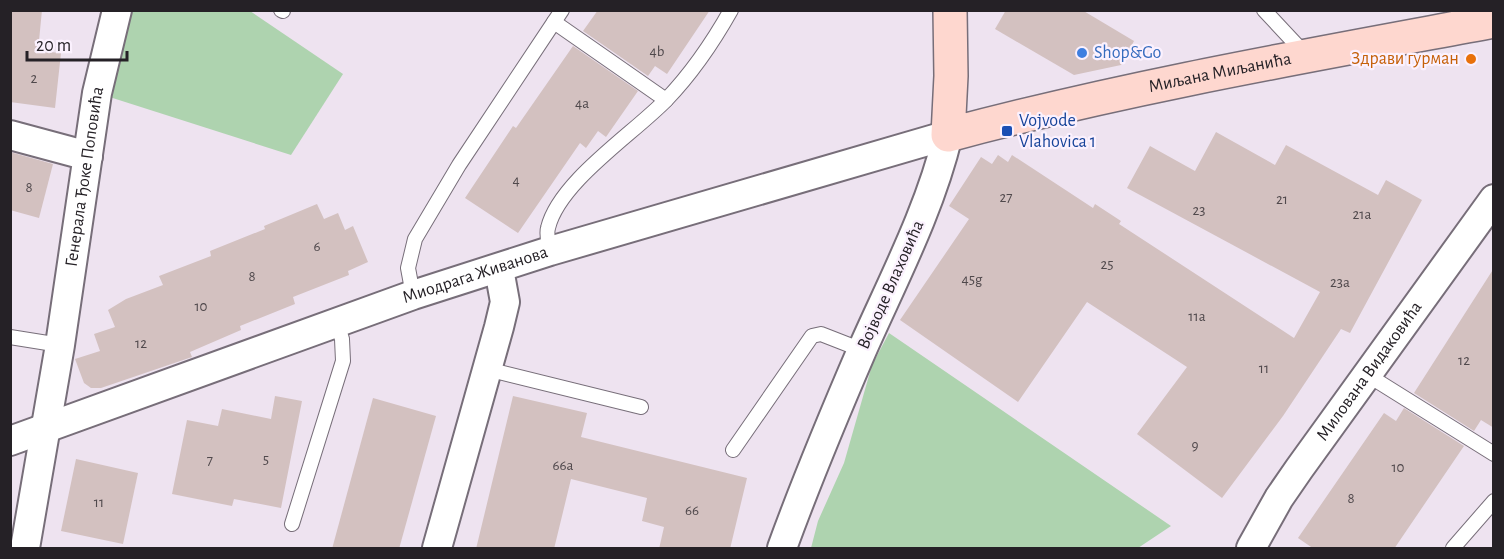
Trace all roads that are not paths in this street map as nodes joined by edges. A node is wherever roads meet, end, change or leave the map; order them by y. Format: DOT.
graph roads {
  1 [pos="117,10"];
  2 [pos="731,10"];
  3 [pos="950,10"];
  4 [pos="1264,10"];
  5 [pos="558,16"];
  6 [pos="1494,21"];
  7 [pos="1307,56"];
  8 [pos="666,100"];
  9 [pos="10,135"];
  10 [pos="948,135"];
  11 [pos="88,156"];
  12 [pos="1490,211"];
  13 [pos="550,251"];
  14 [pos="499,269"];
  15 [pos="413,295"];
  16 [pos="337,323"];
  17 [pos="10,337"];
  18 [pos="60,345"];
  19 [pos="862,350"];
  20 [pos="487,369"];
  21 [pos="1366,374"];
  22 [pos="641,407"];
  23 [pos="47,428"];
  24 [pos="10,441"];
  25 [pos="733,450"];
  26 [pos="1494,454"];
  27 [pos="1494,501"];
  28 [pos="292,524"];
  29 [pos="25,549"];
  30 [pos="436,549"];
  31 [pos="782,549"];
  32 [pos="1251,549"];
  33 [pos="1453,549"];
  1 -- 11 [label="street, Генерала Ђоке Поповића"];
  2 -- 8 [label="lane"];
  3 -- 10 [label="street, Војводе Влаховића"];
  4 -- 7 [label="lane"];
  5 -- 8 [label="lane"];
  5 -- 15 [label="lane"];
  6 -- 7 [label="street, Миљана Миљанића"];
  7 -- 10 [label="street, Миљана Миљанића"];
  8 -- 13 [label="lane"];
  9 -- 11 [label="street"];
  10 -- 13 [label="street, Миодрага Живанова"];
  10 -- 19 [label="street, Војводе Влаховића"];
  11 -- 18 [label="street, Генерала Ђоке Поповића"];
  12 -- 21 [label="street, Милована Видаковића"];
  13 -- 14 [label="street, Миодрага Живанова"];
  14 -- 15 [label="street, Миодрага Живанова"];
  14 -- 20 [label="street"];
  15 -- 16 [label="street, Миодрага Живанова"];
  16 -- 23 [label="street, Миодрага Живанова"];
  16 -- 28 [label="lane"];
  17 -- 18 [label="lane"];
  18 -- 23 [label="street, Генерала Ђоке Поповића"];
  19 -- 25 [label="lane"];
  19 -- 31 [label="street, Војводе Влаховића"];
  20 -- 22 [label="lane"];
  20 -- 30 [label="street"];
  21 -- 26 [label="lane"];
  21 -- 32 [label="street, Милована Видаковића"];
  23 -- 24 [label="street, Миодрага Живанова"];
  23 -- 29 [label="street, Генерала Ђоке Поповића"];
  27 -- 33 [label="lane"];
}
